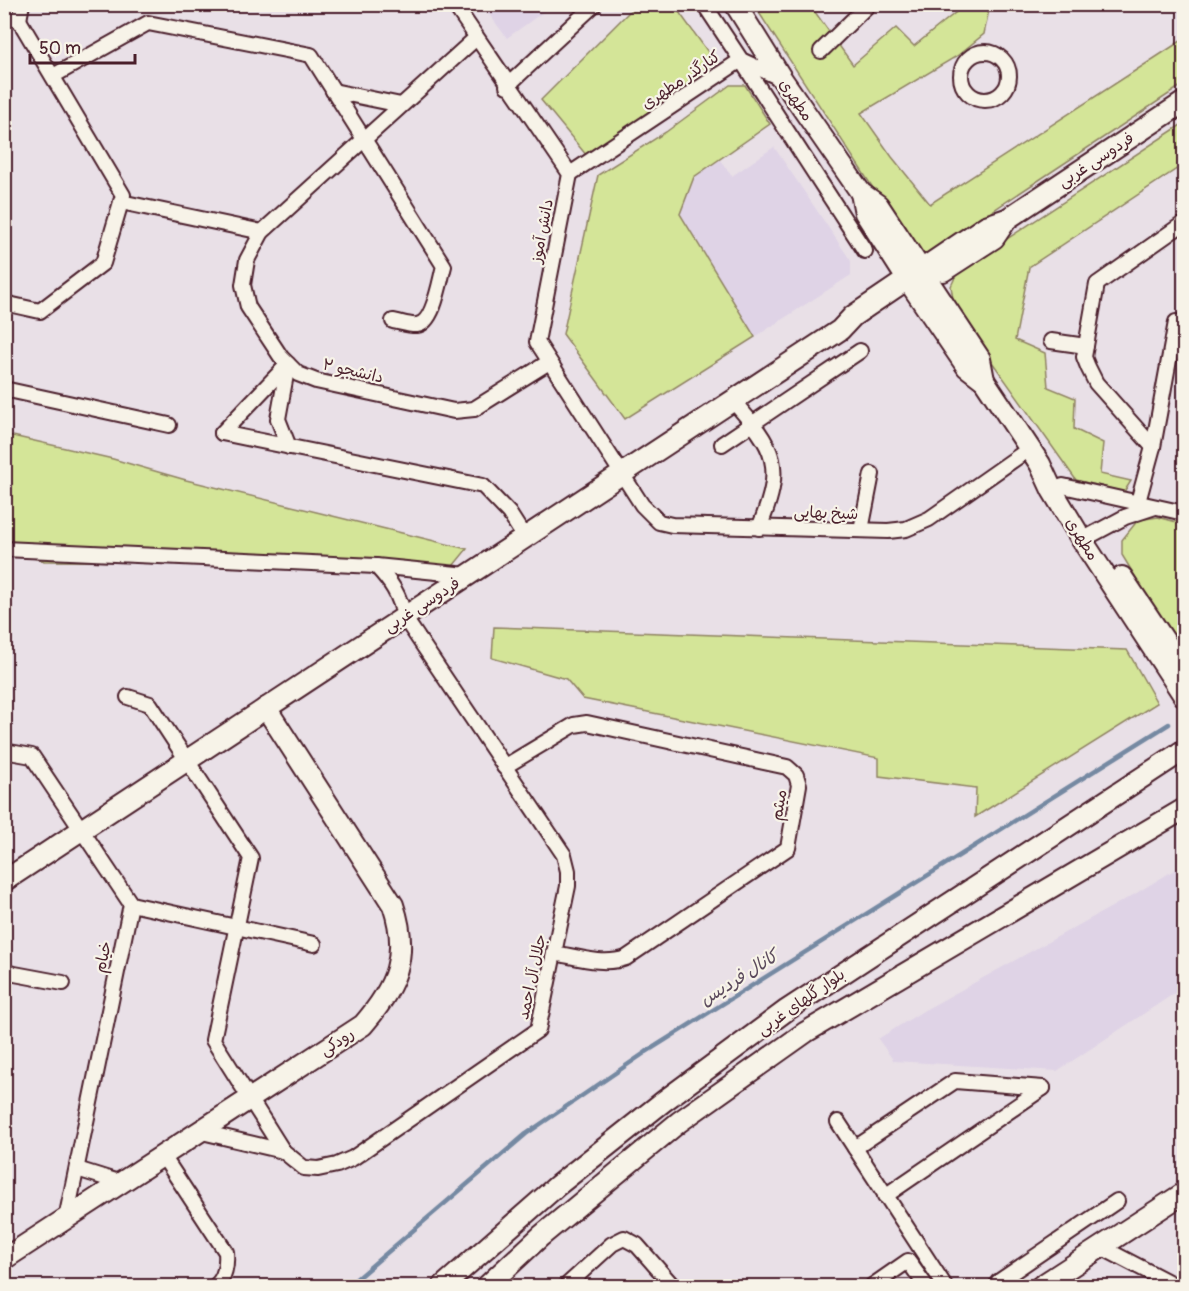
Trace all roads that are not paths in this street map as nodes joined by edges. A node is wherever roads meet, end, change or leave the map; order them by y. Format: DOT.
graph roads {
  1 [pos="22,4"];
  2 [pos="453,4"];
  3 [pos="595,4"];
  4 [pos="704,4"];
  5 [pos="735,4"];
  6 [pos="869,4"];
  7 [pos="4,17"];
  8 [pos="19,20"];
  9 [pos="476,38"];
  10 [pos="821,51"];
  11 [pos="741,60"];
  12 [pos="53,76"];
  13 [pos="782,79"];
  14 [pos="507,86"];
  15 [pos="333,91"];
  16 [pos="1185,102"];
  17 [pos="401,105"];
  18 [pos="363,139"];
  19 [pos="570,174"];
  20 [pos="121,202"];
  21 [pos="1185,223"];
  22 [pos="262,232"];
  23 [pos="865,251"];
  24 [pos="917,280"];
  25 [pos="4,303"];
  26 [pos="393,321"];
  27 [pos="1176,322"];
  28 [pos="1051,341"];
  29 [pos="1086,346"];
  30 [pos="860,351"];
  31 [pos="549,362"];
  32 [pos="288,364"];
  33 [pos="4,389"];
  34 [pos="732,400"];
  35 [pos="169,424"];
  36 [pos="754,424"];
  37 [pos="722,444"];
  38 [pos="289,447"];
  39 [pos="1153,447"];
  40 [pos="1035,457"];
  41 [pos="621,473"];
  42 [pos="872,474"];
  43 [pos="1058,488"];
  44 [pos="1138,502"];
  45 [pos="1157,507"];
  46 [pos="1185,513"];
  47 [pos="759,528"];
  48 [pos="861,530"];
  49 [pos="1087,537"];
  50 [pos="525,538"];
  51 [pos="4,549"];
  52 [pos="376,566"];
  53 [pos="467,575"];
  54 [pos="404,617"];
  55 [pos="1185,670"];
  56 [pos="1185,696"];
  57 [pos="128,698"];
  58 [pos="266,708"];
  59 [pos="1183,749"];
  60 [pos="4,751"];
  61 [pos="187,760"];
  62 [pos="504,767"];
  63 [pos="1185,809"];
  64 [pos="81,830"];
  65 [pos="4,881"];
  66 [pos="131,904"];
  67 [pos="237,927"];
  68 [pos="314,944"];
  69 [pos="554,953"];
  70 [pos="4,972"];
  71 [pos="63,983"];
  72 [pos="250,1099"];
  73 [pos="838,1122"];
  74 [pos="202,1132"];
  75 [pos="855,1149"];
  76 [pos="283,1151"];
  77 [pos="163,1156"];
  78 [pos="77,1169"];
  79 [pos="122,1183"];
  80 [pos="1185,1193"];
  81 [pos="885,1196"];
  82 [pos="1117,1201"];
  83 [pos="66,1219"];
  84 [pos="1101,1246"];
  85 [pos="4,1259"];
  86 [pos="215,1287"];
  87 [pos="443,1287"];
  88 [pos="487,1287"];
  89 [pos="566,1287"];
  90 [pos="673,1287"];
  91 [pos="872,1287"];
  92 [pos="926,1287"];
  93 [pos="945,1287"];
  94 [pos="996,1287"];
  95 [pos="1041,1287"];
  96 [pos="1176,1287"];
  1 -- 8 [label="street"];
  2 -- 9 [label="street"];
  3 -- 14 [label="street"];
  4 -- 11 [label="street"];
  5 -- 13 [label="main road, مطهری"];
  6 -- 10 [label="street"];
  7 -- 8 [label="street"];
  8 -- 12 [label="street"];
  9 -- 14 [label="street"];
  9 -- 17 [label="street, دانشجو ۲"];
  11 -- 13 [label="street"];
  11 -- 19 [label="street, کنارگذر مطهری"];
  11 -- 23 [label="street, کنارگذر مطهری"];
  12 -- 15 [label="street"];
  12 -- 20 [label="street"];
  13 -- 24 [label="main road, مطهری"];
  14 -- 19 [label="street"];
  15 -- 17 [label="street"];
  15 -- 18 [label="street"];
  16 -- 24 [label="main road, فردوسی غربی"];
  17 -- 18 [label="street, دانشجو ۲"];
  18 -- 22 [label="street, دانشجو ۲"];
  18 -- 26 [label="street"];
  19 -- 31 [label="street, دانش آموز"];
  20 -- 22 [label="street"];
  20 -- 25 [label="street"];
  21 -- 29 [label="street"];
  22 -- 32 [label="street, دانشجو ۲"];
  24 -- 34 [label="main road, فردوسی غربی"];
  24 -- 40 [label="main road, مطهری"];
  27 -- 39 [label="street"];
  28 -- 29 [label="street"];
  29 -- 39 [label="street"];
  30 -- 36 [label="street"];
  31 -- 32 [label="street, دانشجو ۲"];
  31 -- 41 [label="street, دانش آموز"];
  32 -- 38 [label="street"];
  32 -- 38 [label="street"];
  33 -- 35 [label="street"];
  34 -- 36 [label="street"];
  34 -- 41 [label="main road, فردوسی غربی"];
  36 -- 37 [label="street"];
  36 -- 47 [label="street"];
  38 -- 50 [label="street"];
  39 -- 44 [label="street"];
  40 -- 43 [label="main road, مطهری"];
  40 -- 48 [label="street, شیخ بهایی"];
  41 -- 47 [label="street, شیخ بهایی"];
  41 -- 50 [label="main road, فردوسی غربی"];
  42 -- 48 [label="street"];
  43 -- 44 [label="street"];
  43 -- 49 [label="main road, مطهری"];
  44 -- 45 [label="street"];
  45 -- 46 [label="street"];
  45 -- 49 [label="street"];
  47 -- 48 [label="street, شیخ بهایی"];
  49 -- 55 [label="main road"];
  49 -- 56 [label="main road, مطهری"];
  50 -- 53 [label="main road, فردوسی غربی"];
  51 -- 52 [label="street"];
  52 -- 53 [label="street"];
  52 -- 54 [label="street, جلال آل احمد"];
  53 -- 54 [label="main road, فردوسی غربی"];
  54 -- 58 [label="main road, فردوسی غربی"];
  54 -- 62 [label="street, جلال آل احمد"];
  57 -- 61 [label="street, جلال آل احمد"];
  58 -- 61 [label="main road, فردوسی غربی"];
  58 -- 72 [label="main road, رودکی"];
  59 -- 87 [label="main road, بلوار گلهای غربی"];
  60 -- 64 [label="street"];
  61 -- 64 [label="main road, فردوسی غربی"];
  61 -- 67 [label="street, جلال آل احمد"];
  62 -- 69 [label="street, جلال آل احمد"];
  62 -- 69 [label="street, میثم"];
  63 -- 88 [label="main road, بلوار گلهای غربی"];
  64 -- 65 [label="main road, فردوسی غربی"];
  64 -- 66 [label="street"];
  66 -- 67 [label="street"];
  66 -- 78 [label="street, خیام"];
  67 -- 68 [label="street"];
  67 -- 72 [label="street, جلال آل احمد"];
  69 -- 76 [label="street, جلال آل احمد"];
  70 -- 71 [label="street"];
  72 -- 74 [label="main road, رودکی"];
  72 -- 76 [label="street, جلال آل احمد"];
  73 -- 75 [label="street"];
  74 -- 76 [label="street"];
  74 -- 77 [label="main road, رودکی"];
  75 -- 81 [label="street"];
  75 -- 81 [label="street"];
  77 -- 79 [label="main road, رودکی"];
  77 -- 86 [label="street"];
  78 -- 79 [label="street"];
  78 -- 83 [label="street, خیام"];
  79 -- 83 [label="main road, رودکی"];
  80 -- 84 [label="main road"];
  81 -- 93 [label="street"];
  82 -- 94 [label="street"];
  83 -- 85 [label="main road, رودکی"];
  84 -- 95 [label="main road"];
  84 -- 96 [label="street"];
  89 -- 90 [label="street"];
  91 -- 92 [label="street"];
}
